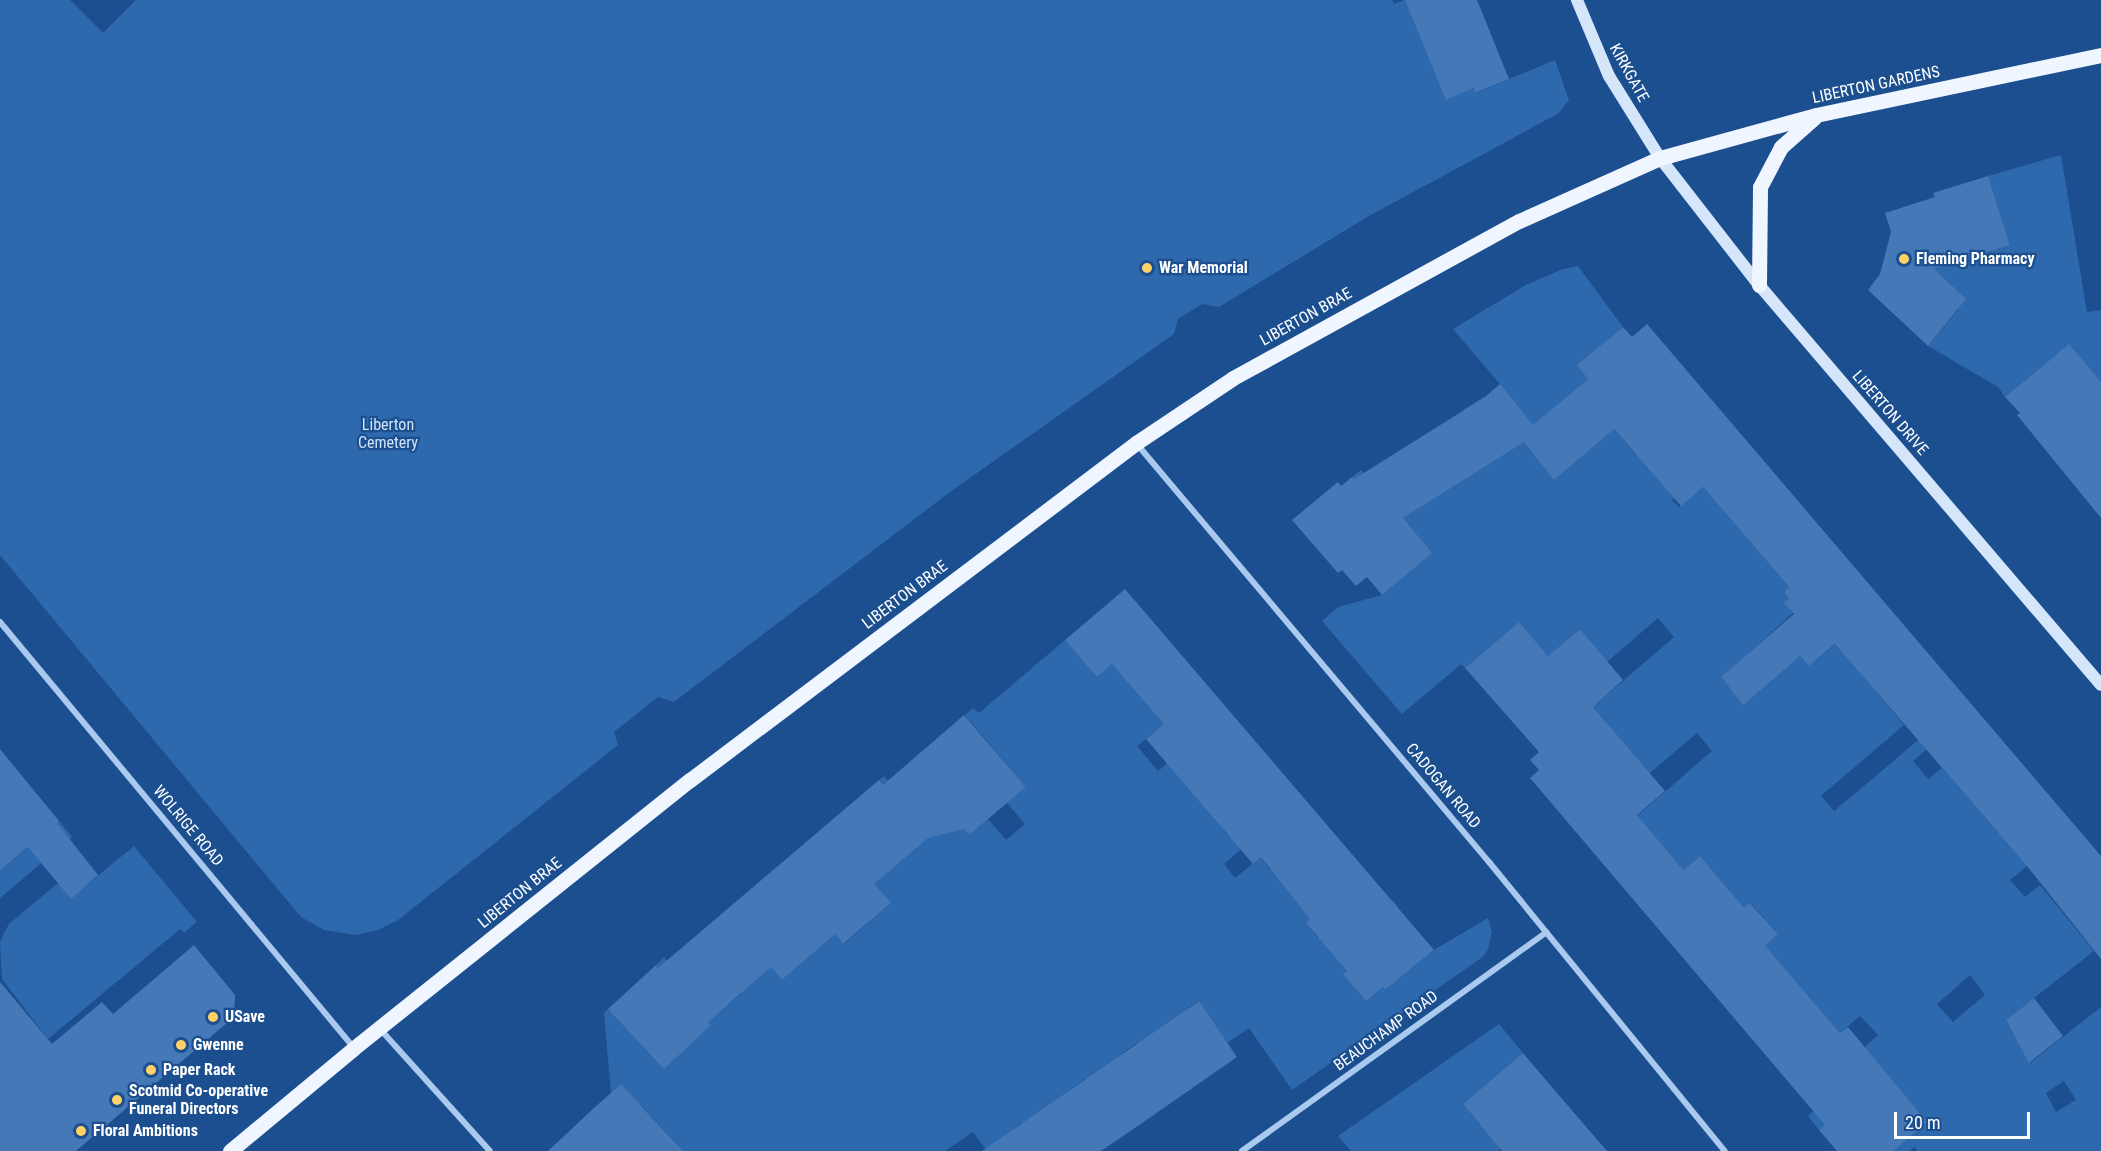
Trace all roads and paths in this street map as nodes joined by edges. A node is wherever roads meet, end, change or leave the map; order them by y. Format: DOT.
graph roads {
  1 [pos="1577,0"];
  2 [pos="2101,55"];
  3 [pos="1816,116"];
  4 [pos="1660,158"];
  5 [pos="1759,285"];
  6 [pos="1136,443"];
  7 [pos="0,622"];
  8 [pos="2101,685"];
  9 [pos="1547,932"];
  10 [pos="380,1028"];
  11 [pos="354,1048"];
  12 [pos="230,1151"];
  13 [pos="490,1151"];
  14 [pos="1242,1151"];
  15 [pos="1725,1151"];
  1 -- 4 [label="street, KIRKGATE"];
  2 -- 3 [label="main road, LIBERTON GARDENS"];
  3 -- 4 [label="main road, LIBERTON GARDENS"];
  3 -- 5 [label="main road"];
  4 -- 5 [label="street, LIBERTON DRIVE"];
  4 -- 6 [label="main road, LIBERTON BRAE"];
  5 -- 8 [label="street, LIBERTON DRIVE"];
  6 -- 9 [label="street, CADOGAN ROAD"];
  6 -- 10 [label="main road, LIBERTON BRAE"];
  7 -- 11 [label="street, WOLRIGE ROAD"];
  9 -- 14 [label="street, BEAUCHAMP ROAD"];
  9 -- 15 [label="street, CADOGAN ROAD"];
  10 -- 11 [label="main road, LIBERTON BRAE"];
  10 -- 13 [label="street"];
  11 -- 12 [label="main road, LIBERTON BRAE"];
}
